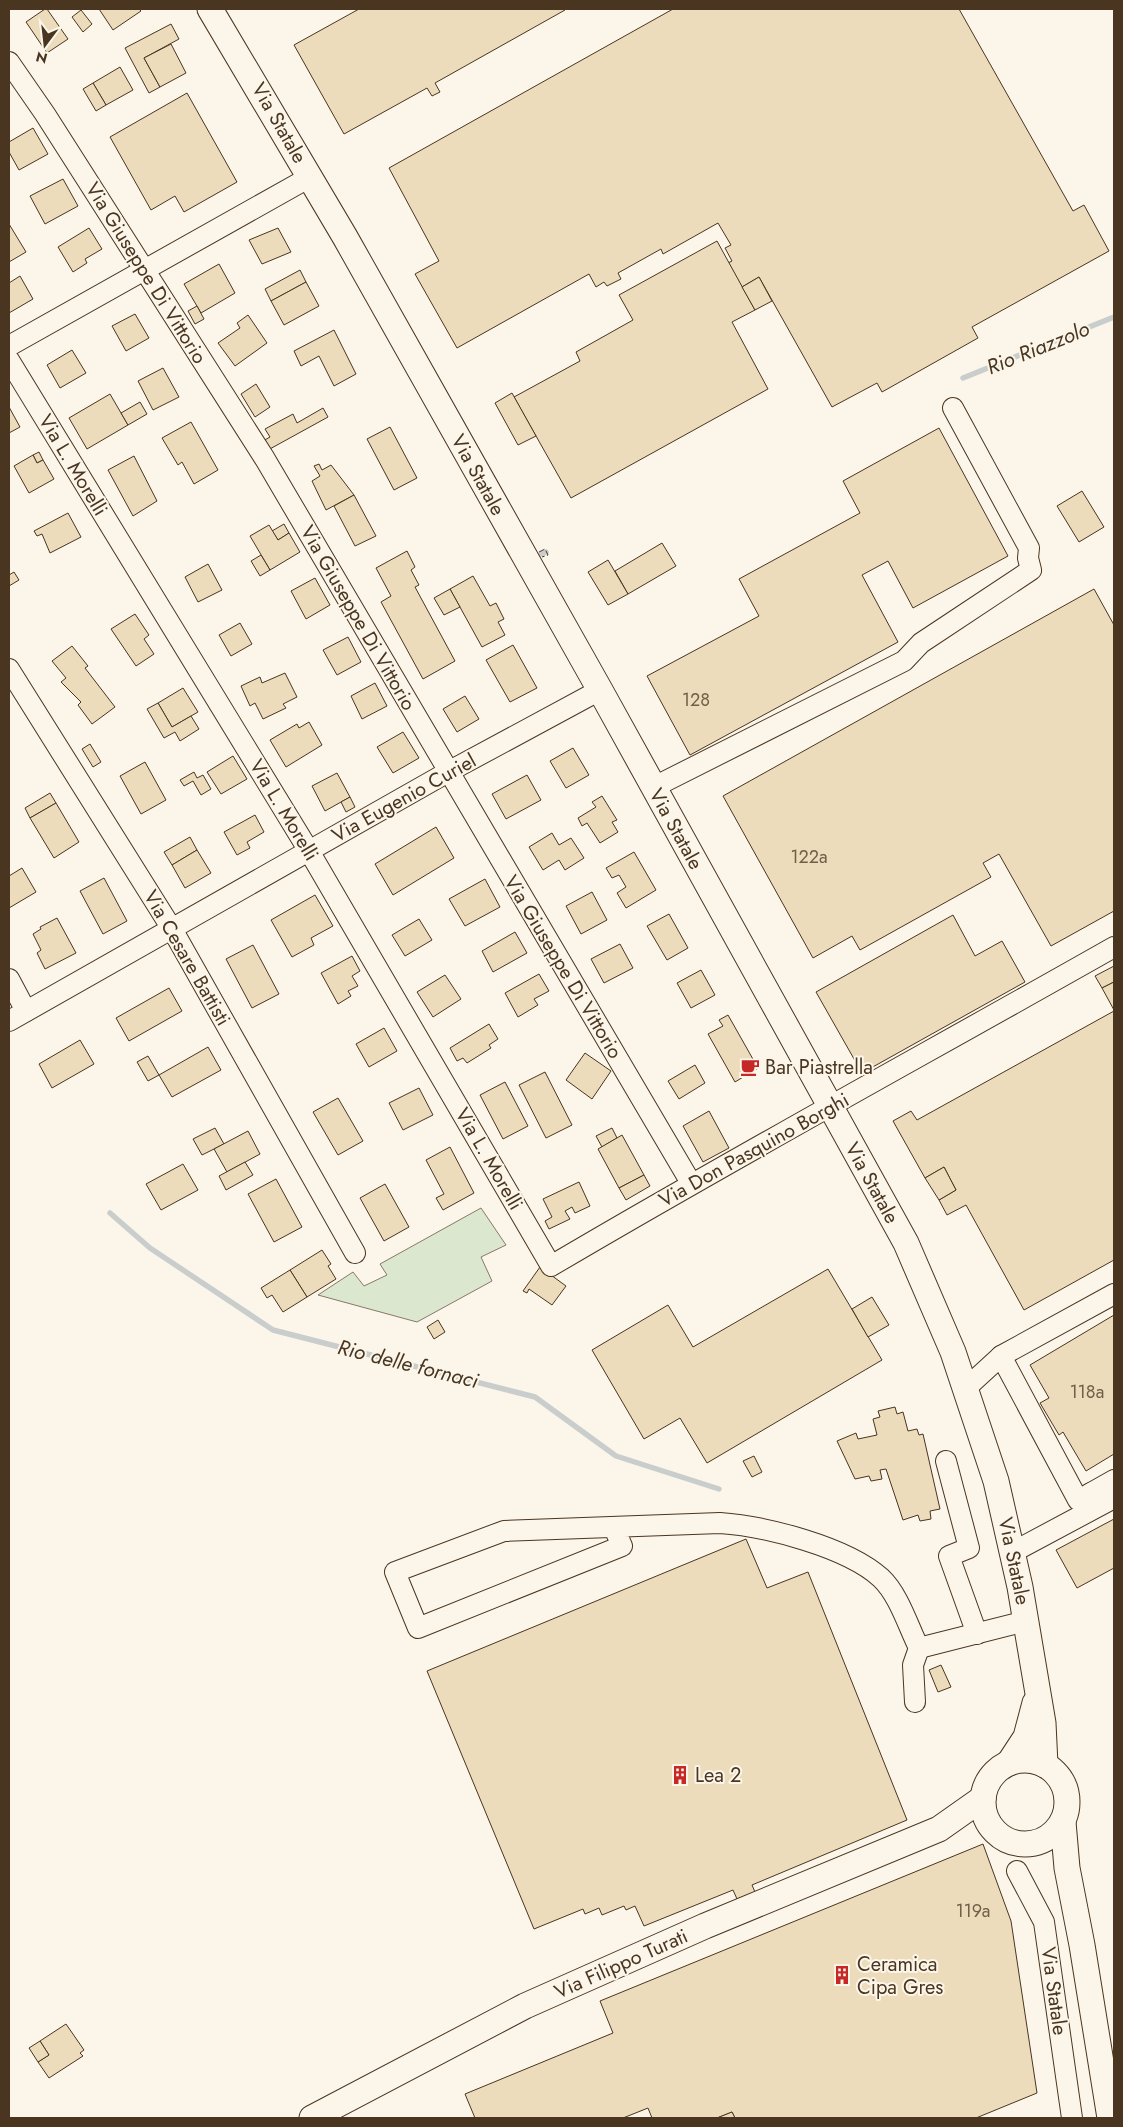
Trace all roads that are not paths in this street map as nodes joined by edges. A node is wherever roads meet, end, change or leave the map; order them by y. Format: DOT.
graph roads {
  1 [pos="210,9"];
  2 [pos="9,62"];
  3 [pos="310,177"];
  4 [pos="145,271"];
  5 [pos="9,346"];
  6 [pos="9,360"];
  7 [pos="953,408"];
  8 [pos="9,669"];
  9 [pos="600,690"];
  10 [pos="448,772"];
  11 [pos="654,787"];
  12 [pos="309,851"];
  13 [pos="172,929"];
  14 [pos="1114,947"];
  15 [pos="9,979"];
  16 [pos="26,1011"];
  17 [pos="9,1021"];
  18 [pos="831,1107"];
  19 [pos="691,1183"];
  20 [pos="355,1252"];
  21 [pos="551,1266"];
  22 [pos="1114,1294"];
  23 [pos="1001,1356"];
  24 [pos="965,1389"];
  25 [pos="946,1461"];
  26 [pos="1114,1480"];
  27 [pos="1101,1500"];
  28 [pos="614,1528"];
  29 [pos="1013,1552"];
  30 [pos="1026,1621"];
  31 [pos="977,1634"];
  32 [pos="919,1648"];
  33 [pos="1038,1691"];
  34 [pos="915,1702"];
  35 [pos="1009,1763"];
  36 [pos="1046,1765"];
  37 [pos="983,1798"];
  38 [pos="1063,1822"];
  39 [pos="992,1828"];
  40 [pos="939,1829"];
  41 [pos="1034,1844"];
  42 [pos="1067,1868"];
  43 [pos="1017,1870"];
  44 [pos="312,2118"];
  45 [pos="1072,2118"];
  46 [pos="1110,2118"];
  1 -- 3 [label="main road, Via Statale"];
  2 -- 4 [label="street, Via Giuseppe Di Vittorio"];
  3 -- 4 [label="street"];
  3 -- 9 [label="main road, Via Statale"];
  4 -- 5 [label="street"];
  4 -- 10 [label="street, Via Giuseppe Di Vittorio"];
  6 -- 12 [label="street, Via L. Morelli"];
  7 -- 11 [label="street"];
  8 -- 13 [label="street, Via Cesare Battisti"];
  9 -- 10 [label="street, Via Eugenio Curiel"];
  9 -- 11 [label="main road, Via Statale"];
  10 -- 12 [label="street, Via Eugenio Curiel"];
  10 -- 19 [label="street, Via Giuseppe Di Vittorio"];
  11 -- 18 [label="main road, Via Statale"];
  12 -- 13 [label="street, Via Eugenio Curiel"];
  12 -- 21 [label="street, Via L. Morelli"];
  13 -- 16 [label="street, Via Eugenio Curiel"];
  13 -- 20 [label="street, Via Cesare Battisti"];
  14 -- 18 [label="street, Via Don Pasquino Borghi"];
  15 -- 16 [label="street"];
  16 -- 17 [label="street, Via Eugenio Curiel"];
  18 -- 19 [label="street, Via Don Pasquino Borghi"];
  18 -- 24 [label="main road, Via Statale"];
  19 -- 21 [label="street, Via Don Pasquino Borghi"];
  22 -- 23 [label="street"];
  23 -- 24 [label="street"];
  23 -- 27 [label="street"];
  24 -- 29 [label="main road, Via Statale"];
  25 -- 31 [label="street"];
  26 -- 27 [label="street"];
  27 -- 29 [label="street"];
  28 -- 28 [label="street"];
  28 -- 32 [label="street"];
  29 -- 30 [label="main road, Via Statale"];
  30 -- 31 [label="street"];
  30 -- 33 [label="main road, Via Statale"];
  31 -- 32 [label="street"];
  32 -- 34 [label="street"];
  33 -- 35 [label="main road, Via Statale"];
  33 -- 36 [label="main road, Via Statale"];
  35 -- 36 [label="main road"];
  35 -- 37 [label="main road, Via Statale"];
  36 -- 38 [label="main road"];
  37 -- 39 [label="main road"];
  37 -- 40 [label="main road, Via Filippo Turati"];
  38 -- 41 [label="main road"];
  38 -- 42 [label="main road"];
  39 -- 40 [label="main road, Via Filippo Turati"];
  39 -- 41 [label="main road"];
  40 -- 44 [label="main road, Via Filippo Turati"];
  41 -- 42 [label="main road"];
  42 -- 46 [label="main road"];
  43 -- 45 [label="street, Via Statale"];
}
